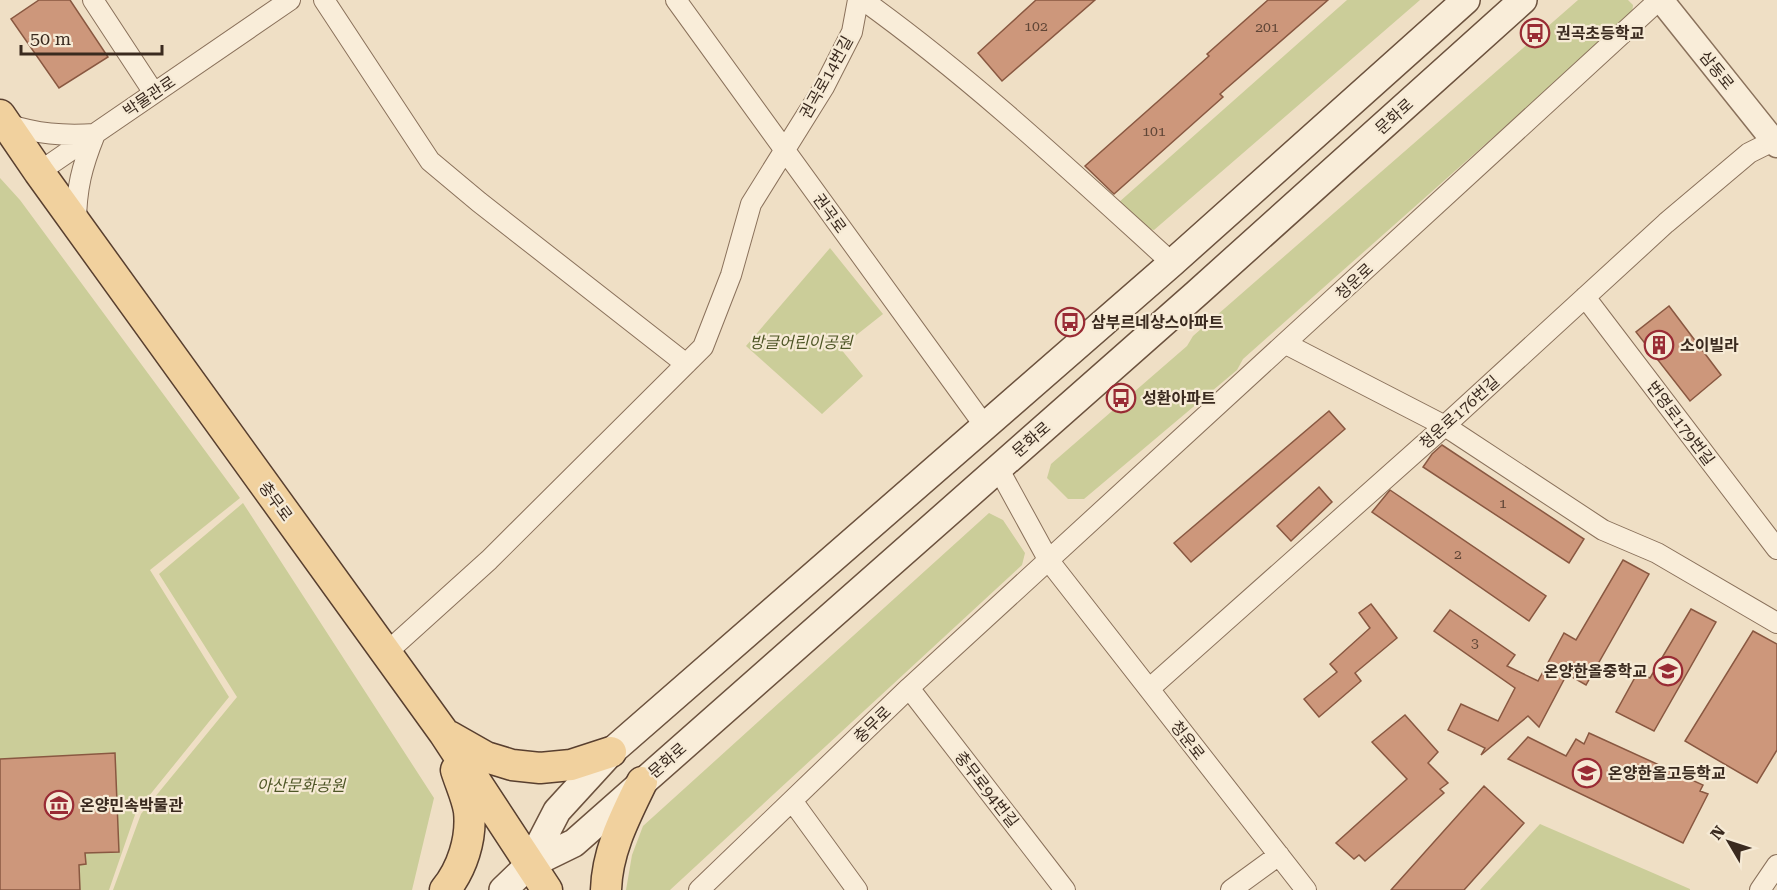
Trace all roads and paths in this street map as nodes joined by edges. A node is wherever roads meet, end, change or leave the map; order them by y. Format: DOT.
graph roads {
  1 [pos="93,0"];
  2 [pos="290,0"];
  3 [pos="324,0"];
  4 [pos="676,0"];
  5 [pos="858,0"];
  6 [pos="863,0"];
  7 [pos="1466,0"];
  8 [pos="1523,0"];
  9 [pos="1660,0"];
  10 [pos="154,93"];
  11 [pos="3,120"];
  12 [pos="95,134"];
  13 [pos="1776,142"];
  14 [pos="784,149"];
  15 [pos="39,172"];
  16 [pos="76,225"];
  17 [pos="1172,263"];
  18 [pos="1585,297"];
  19 [pos="1286,344"];
  20 [pos="686,364"];
  21 [pos="984,425"];
  22 [pos="1445,426"];
  23 [pos="998,468"];
  24 [pos="1777,549"];
  25 [pos="1049,561"];
  26 [pos="1777,623"];
  27 [pos="386,653"];
  28 [pos="909,688"];
  29 [pos="1149,689"];
  30 [pos="444,733"];
  31 [pos="611,752"];
  32 [pos="642,782"];
  33 [pos="793,801"];
  34 [pos="1279,855"];
  35 [pos="530,865"];
  36 [pos="1777,865"];
  37 [pos="444,890"];
  38 [pos="503,890"];
  39 [pos="547,890"];
  40 [pos="606,890"];
  41 [pos="699,890"];
  42 [pos="856,890"];
  43 [pos="1065,890"];
  44 [pos="1232,890"];
  45 [pos="1306,890"];
  46 [pos="1760,890"];
  1 -- 10 [label="street"];
  2 -- 10 [label="street, 박물관로"];
  3 -- 20 [label="street"];
  4 -- 14 [label="street, 권곡로"];
  5 -- 14 [label="street, 권곡로14번길"];
  6 -- 17 [label="street"];
  7 -- 17 [label="main road, 문화로"];
  8 -- 23 [label="main road, 문화로"];
  9 -- 13 [label="street, 삼동로"];
  9 -- 19 [label="street, 청운로"];
  10 -- 12 [label="street, 박물관로"];
  11 -- 12 [label="street"];
  11 -- 15 [label="main road, 충무로"];
  12 -- 15 [label="street, 박물관로"];
  12 -- 16 [label="street"];
  13 -- 18 [label="street, 청운로176번길"];
  14 -- 20 [label="street, 권곡로14번길"];
  14 -- 21 [label="street, 권곡로"];
  15 -- 16 [label="main road, 충무로"];
  16 -- 27 [label="main road, 충무로"];
  17 -- 21 [label="main road, 문화로"];
  18 -- 22 [label="street, 청운로176번길"];
  18 -- 24 [label="street, 번영로179번길"];
  19 -- 22 [label="street"];
  19 -- 25 [label="street, 청운로"];
  20 -- 27 [label="street, 권곡로14번길"];
  21 -- 31 [label="main road, 문화로"];
  22 -- 26 [label="street"];
  22 -- 29 [label="street, 청운로176번길"];
  23 -- 25 [label="street, 청운로"];
  23 -- 32 [label="main road, 문화로"];
  25 -- 28 [label="street, 충무로"];
  25 -- 29 [label="street, 청운로"];
  27 -- 30 [label="main road, 충무로"];
  28 -- 33 [label="street, 충무로"];
  28 -- 43 [label="street, 충무로94번길"];
  29 -- 34 [label="street, 청운로"];
  30 -- 31 [label="main road"];
  30 -- 35 [label="main road, 충무로"];
  30 -- 37 [label="main road"];
  31 -- 35 [label="main road, 문화로"];
  32 -- 35 [label="main road, 문화로"];
  32 -- 40 [label="main road"];
  33 -- 41 [label="street, 충무로"];
  33 -- 42 [label="street"];
  34 -- 44 [label="street"];
  34 -- 45 [label="street, 청운로"];
  35 -- 38 [label="main road, 문화로"];
  35 -- 39 [label="main road, 충무로"];
  36 -- 46 [label="street"];
}
